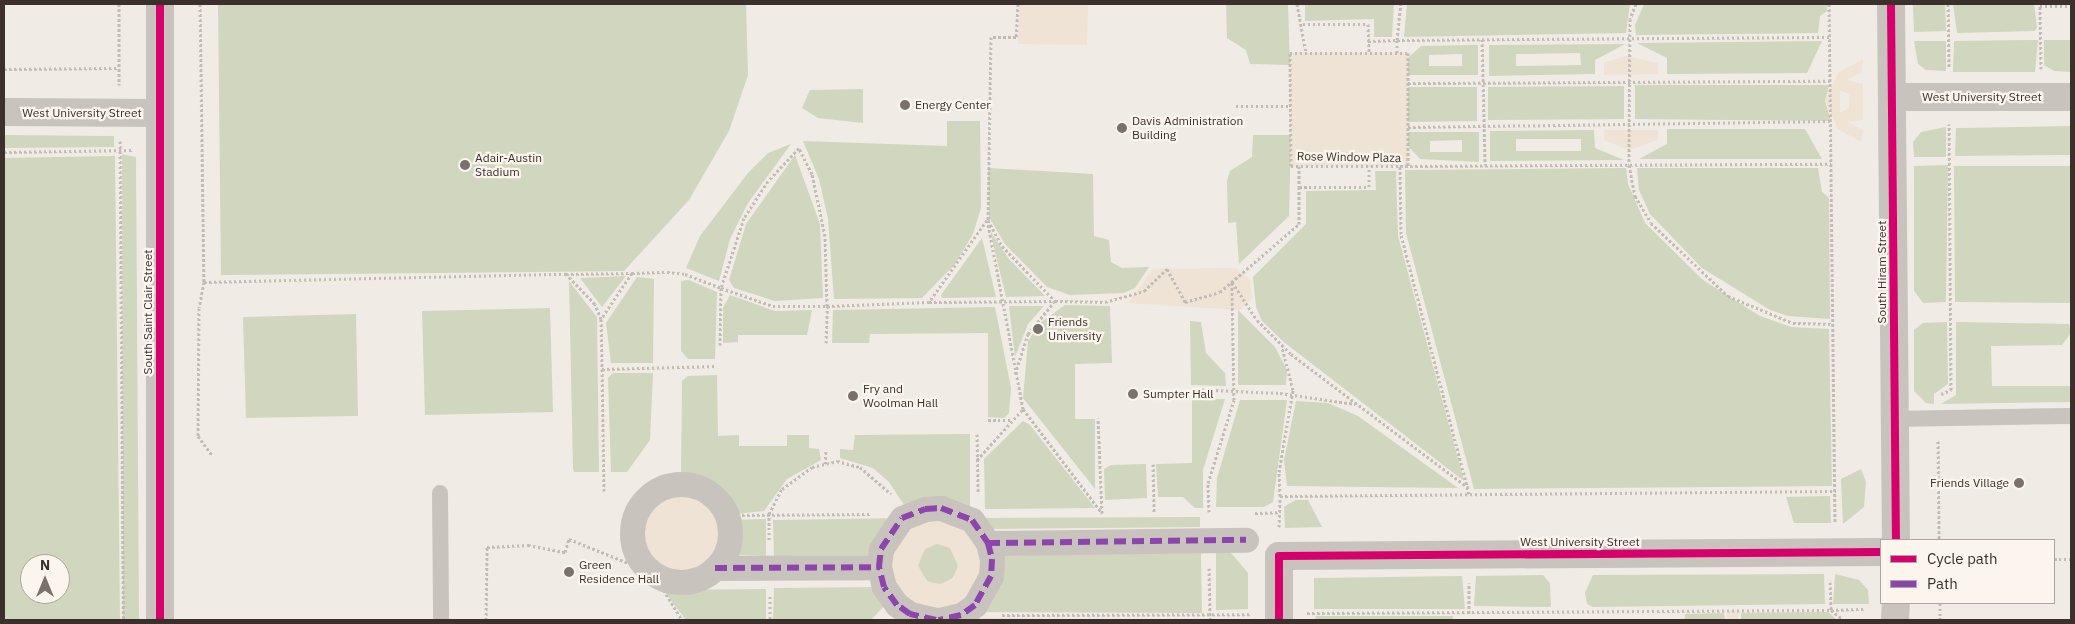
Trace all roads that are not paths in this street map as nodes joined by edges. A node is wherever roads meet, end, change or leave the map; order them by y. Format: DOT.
graph roads {
  1 [pos="160,4"];
  2 [pos="1892,4"];
  3 [pos="1892,97"];
  4 [pos="2071,97"];
  5 [pos="4,112"];
  6 [pos="159,114"];
  7 [pos="2071,416"];
  8 [pos="1894,419"];
  9 [pos="440,493"];
  10 [pos="1896,539"];
  11 [pos="1246,540"];
  12 [pos="988,543"];
  13 [pos="1880,552"];
  14 [pos="879,567"];
  15 [pos="715,568"];
  16 [pos="1896,604"];
  17 [pos="945,618"];
  18 [pos="160,620"];
  19 [pos="441,620"];
  20 [pos="1279,620"];
  21 [pos="1896,620"];
  1 -- 6 [label="street, South Saint Clair Street"];
  2 -- 3 [label="street, South Hiram Street"];
  3 -- 4 [label="street, West University Street"];
  3 -- 8 [label="street, South Hiram Street"];
  5 -- 6 [label="street, West University Street"];
  6 -- 18 [label="street, South Saint Clair Street"];
  7 -- 8 [label="lane"];
  8 -- 10 [label="street, South Hiram Street"];
  9 -- 19 [label="lane"];
  11 -- 12 [label="street"];
  12 -- 14 [label="street"];
  12 -- 17 [label="street"];
  13 -- 20 [label="street, West University Street"];
  14 -- 15 [label="street"];
  14 -- 17 [label="street"];
  15 -- 15 [label="street"];
  16 -- 21 [label="street"];
}
